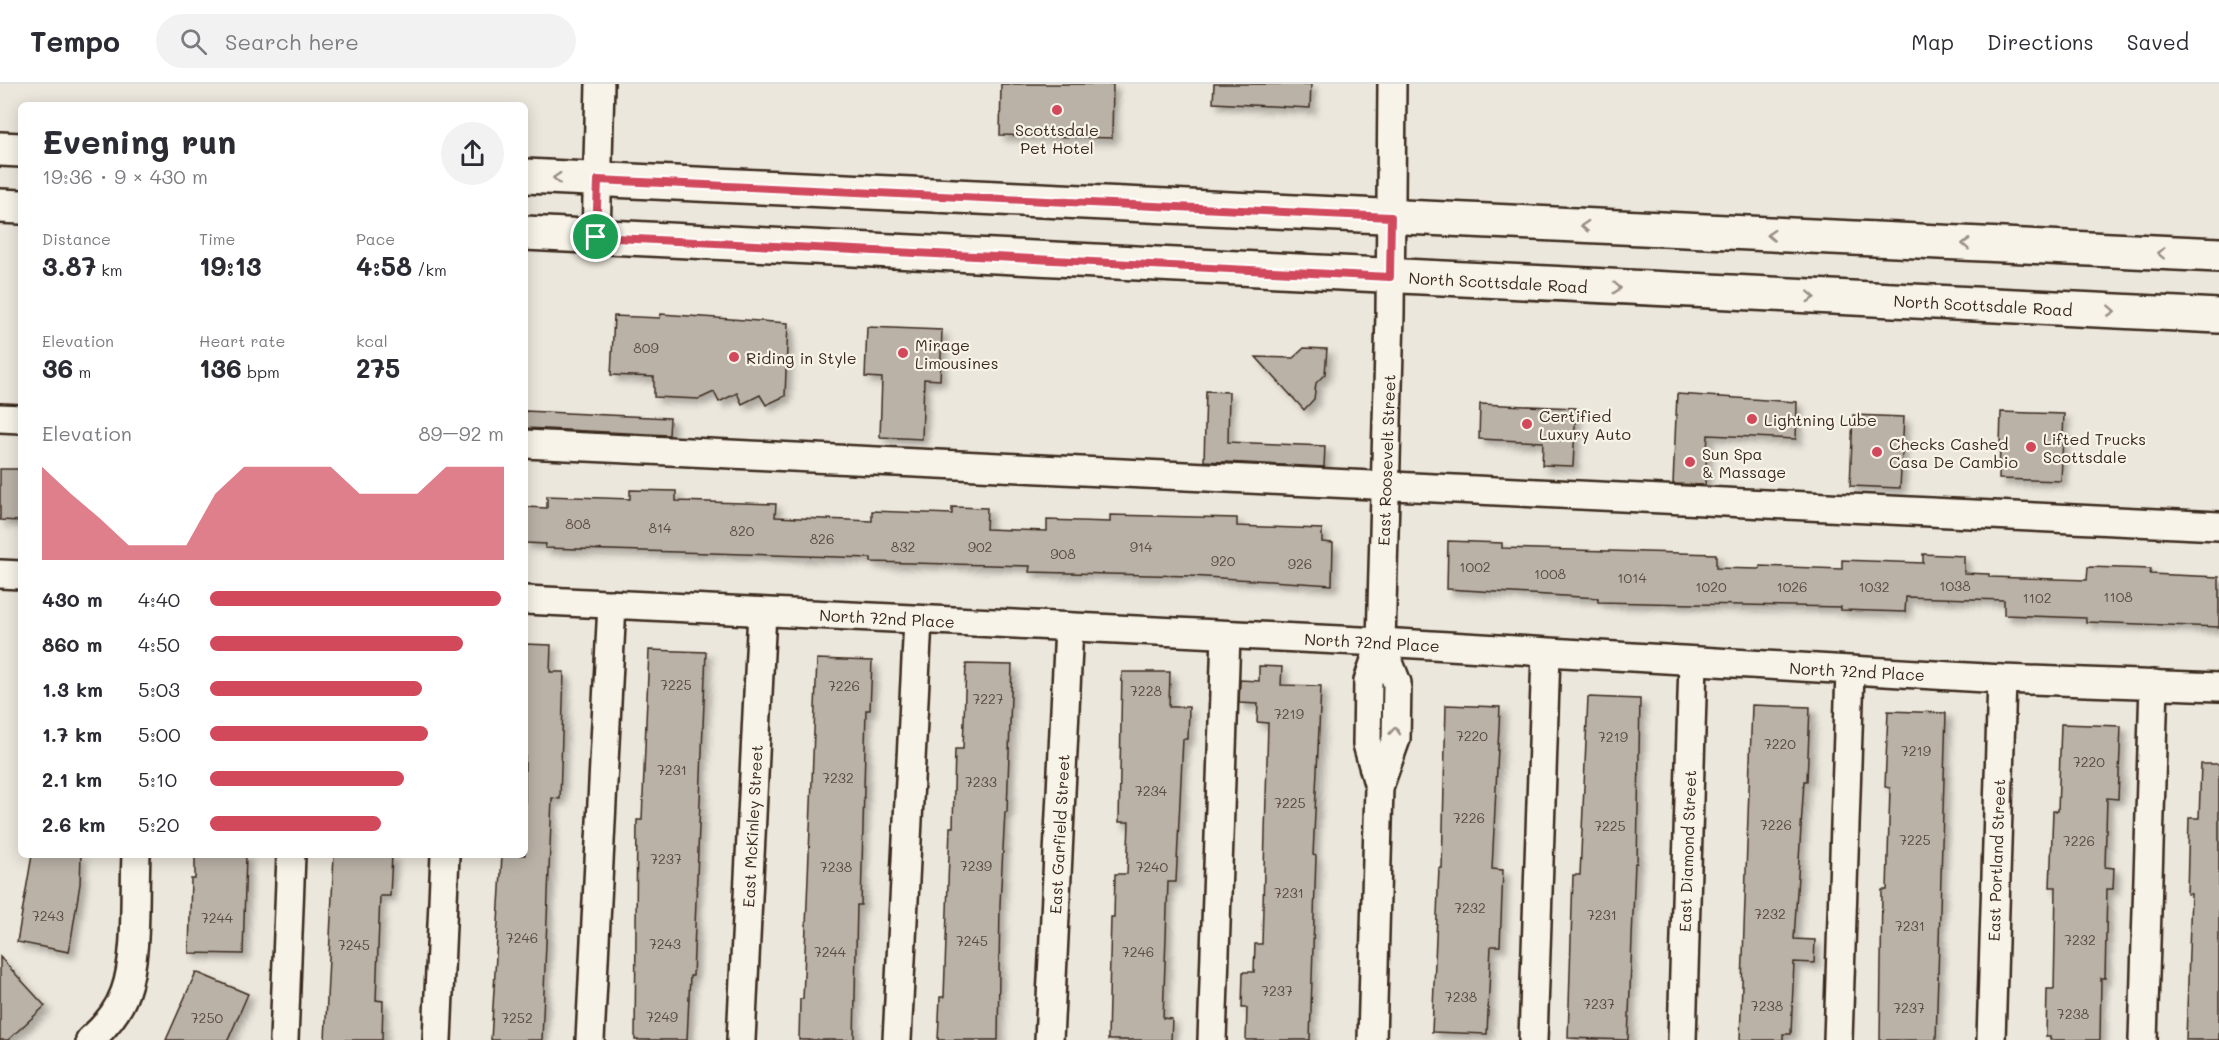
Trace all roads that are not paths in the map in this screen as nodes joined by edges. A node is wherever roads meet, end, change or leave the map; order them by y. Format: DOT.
graph roads {
  1 [pos="600,84"];
  2 [pos="1392,84"];
  3 [pos="0,149"];
  4 [pos="18,150"];
  5 [pos="528,176"];
  6 [pos="598,180"];
  7 [pos="0,206"];
  8 [pos="18,207"];
  9 [pos="1391,217"];
  10 [pos="528,233"];
  11 [pos="596,237"];
  12 [pos="2219,255"];
  13 [pos="1390,277"];
  14 [pos="2219,316"];
  15 [pos="0,418"];
  16 [pos="18,419"];
  17 [pos="528,444"];
  18 [pos="1385,487"];
  19 [pos="2219,526"];
  20 [pos="0,574"];
  21 [pos="18,575"];
  22 [pos="528,600"];
  23 [pos="612,604"];
  24 [pos="762,612"];
  25 [pos="918,620"];
  26 [pos="1069,627"];
  27 [pos="1226,635"];
  28 [pos="1381,642"];
  29 [pos="1546,654"];
  30 [pos="1693,662"];
  31 [pos="1850,670"];
  32 [pos="2002,679"];
  33 [pos="2154,684"];
  34 [pos="2219,687"];
  35 [pos="136,858"];
  36 [pos="291,858"];
  37 [pos="445,858"];
  38 [pos="90,1040"];
  39 [pos="284,1040"];
  40 [pos="437,1040"];
  41 [pos="590,1040"];
  42 [pos="741,1040"];
  43 [pos="897,1040"];
  44 [pos="1049,1040"];
  45 [pos="1212,1040"];
  46 [pos="1372,1040"];
  47 [pos="1533,1040"];
  48 [pos="1682,1040"];
  49 [pos="1838,1040"];
  50 [pos="1991,1040"];
  51 [pos="2143,1040"];
  1 -- 6 [label="street"];
  2 -- 9 [label="street, East Roosevelt Street"];
  3 -- 4 [label="main road"];
  6 -- 5 [label="main road, one-way"];
  6 -- 9 [label="main road"];
  6 -- 11 [label="street"];
  7 -- 8 [label="main road"];
  12 -- 9 [label="main road, one-way"];
  9 -- 13 [label="street, East Roosevelt Street"];
  10 -- 11 [label="main road, North Scottsdale Road"];
  11 -- 13 [label="main road, North Scottsdale Road"];
  13 -- 14 [label="main road, North Scottsdale Road, one-way"];
  13 -- 18 [label="street, East Roosevelt Street"];
  15 -- 16 [label="street"];
  17 -- 18 [label="street"];
  18 -- 19 [label="street"];
  18 -- 28 [label="street, East Roosevelt Street"];
  20 -- 21 [label="street"];
  22 -- 23 [label="street, North 72nd Place"];
  23 -- 24 [label="street, North 72nd Place"];
  23 -- 41 [label="street"];
  24 -- 25 [label="street, North 72nd Place"];
  24 -- 42 [label="street, East McKinley Street"];
  25 -- 26 [label="street, North 72nd Place"];
  25 -- 43 [label="street"];
  26 -- 27 [label="street, North 72nd Place"];
  26 -- 44 [label="street, East Garfield Street"];
  27 -- 28 [label="street, North 72nd Place"];
  27 -- 45 [label="street"];
  28 -- 29 [label="street, North 72nd Place"];
  28 -- 46 [label="street, East Roosevelt Street"];
  29 -- 30 [label="street, North 72nd Place"];
  29 -- 47 [label="street"];
  30 -- 31 [label="street, North 72nd Place"];
  30 -- 48 [label="street, East Diamond Street"];
  31 -- 32 [label="street, North 72nd Place"];
  31 -- 49 [label="street"];
  32 -- 33 [label="street, North 72nd Place"];
  32 -- 50 [label="street, East Portland Street"];
  33 -- 34 [label="street, North 72nd Place"];
  33 -- 51 [label="street"];
  35 -- 38 [label="street"];
  36 -- 39 [label="street"];
  37 -- 40 [label="street"];
}
